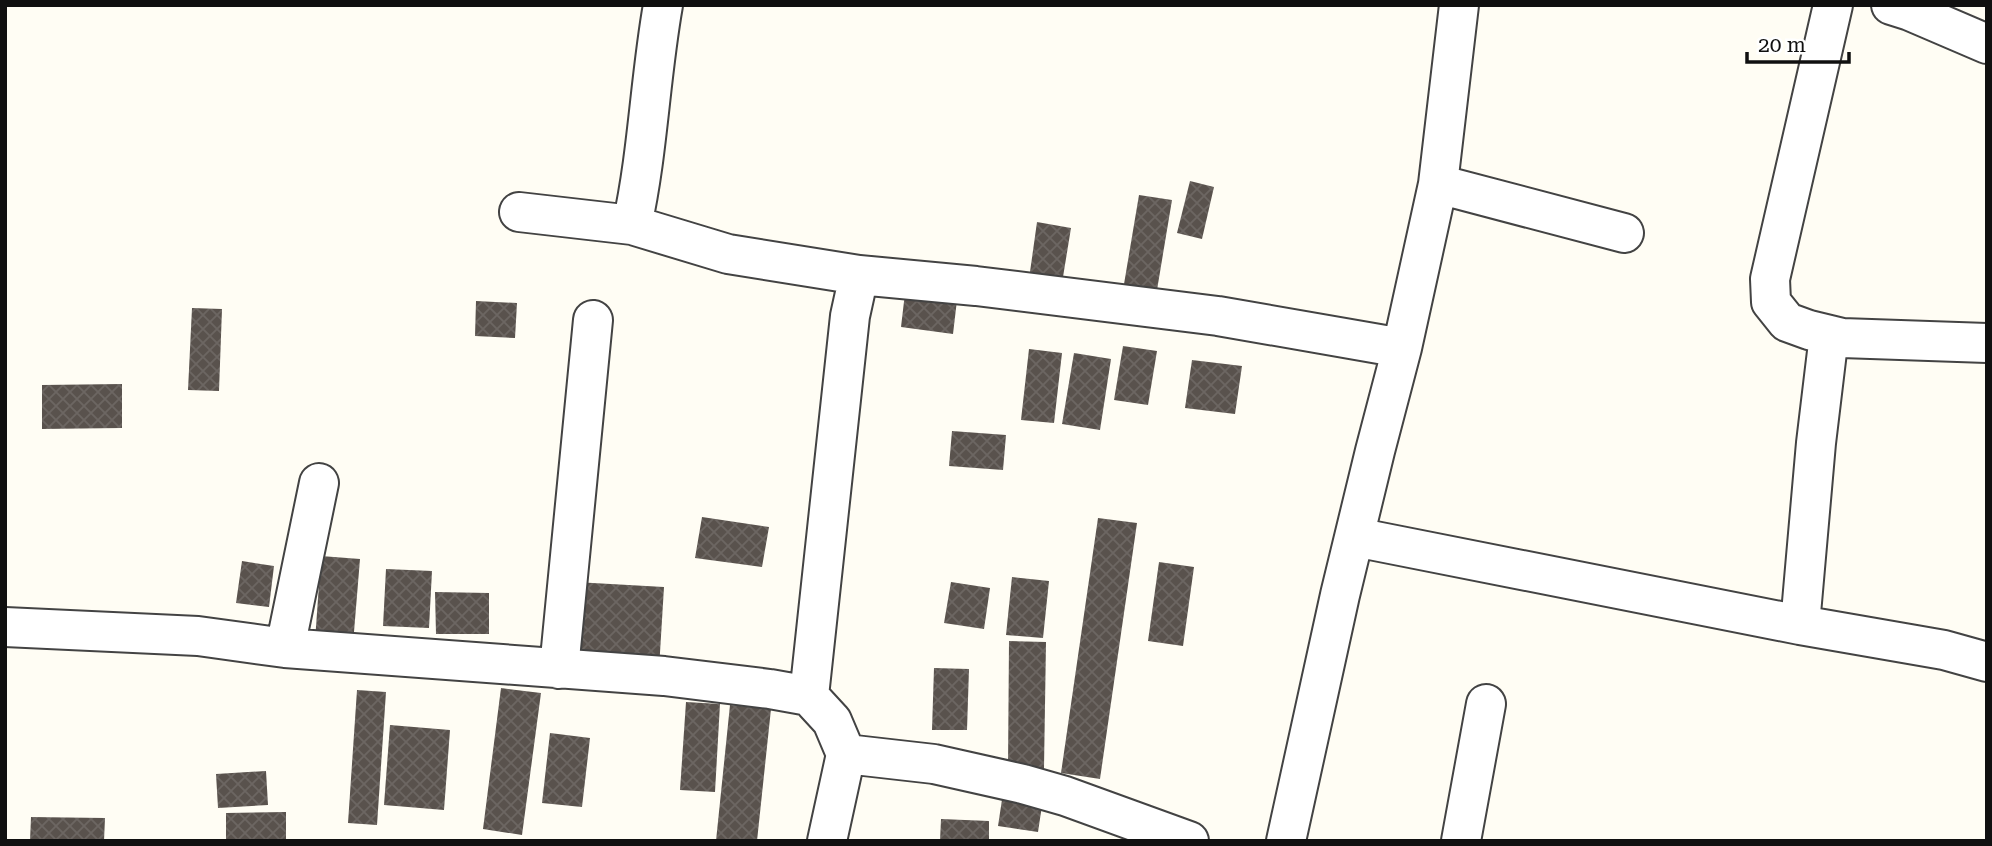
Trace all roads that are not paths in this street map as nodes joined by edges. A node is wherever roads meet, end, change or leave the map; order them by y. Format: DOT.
graph roads {
  1 [pos="663,5"];
  2 [pos="1459,5"];
  3 [pos="1833,5"];
  4 [pos="1891,5"];
  5 [pos="1987,44"];
  6 [pos="1438,184"];
  7 [pos="519,212"];
  8 [pos="632,225"];
  9 [pos="1624,233"];
  10 [pos="859,275"];
  11 [pos="593,320"];
  12 [pos="1829,335"];
  13 [pos="1987,343"];
  14 [pos="1402,348"];
  15 [pos="319,483"];
  16 [pos="1355,537"];
  17 [pos="1800,625"];
  18 [pos="5,627"];
  19 [pos="285,648"];
  20 [pos="1987,662"];
  21 [pos="559,669"];
  22 [pos="809,696"];
  23 [pos="1486,704"];
  24 [pos="846,754"];
  25 [pos="827,841"];
  26 [pos="1189,841"];
  27 [pos="1286,841"];
  28 [pos="1461,841"];
  1 -- 8 [label="street"];
  2 -- 6 [label="street"];
  3 -- 12 [label="street"];
  4 -- 5 [label="street"];
  6 -- 9 [label="street"];
  6 -- 14 [label="street"];
  7 -- 8 [label="street"];
  8 -- 10 [label="street"];
  10 -- 14 [label="street"];
  10 -- 22 [label="street"];
  11 -- 21 [label="street"];
  12 -- 13 [label="street"];
  12 -- 17 [label="street"];
  14 -- 16 [label="street"];
  15 -- 19 [label="street"];
  16 -- 17 [label="street"];
  16 -- 27 [label="street"];
  17 -- 20 [label="street"];
  18 -- 19 [label="street"];
  19 -- 21 [label="street"];
  21 -- 22 [label="street"];
  22 -- 24 [label="street"];
  23 -- 28 [label="street"];
  24 -- 25 [label="street"];
  24 -- 26 [label="street"];
}
